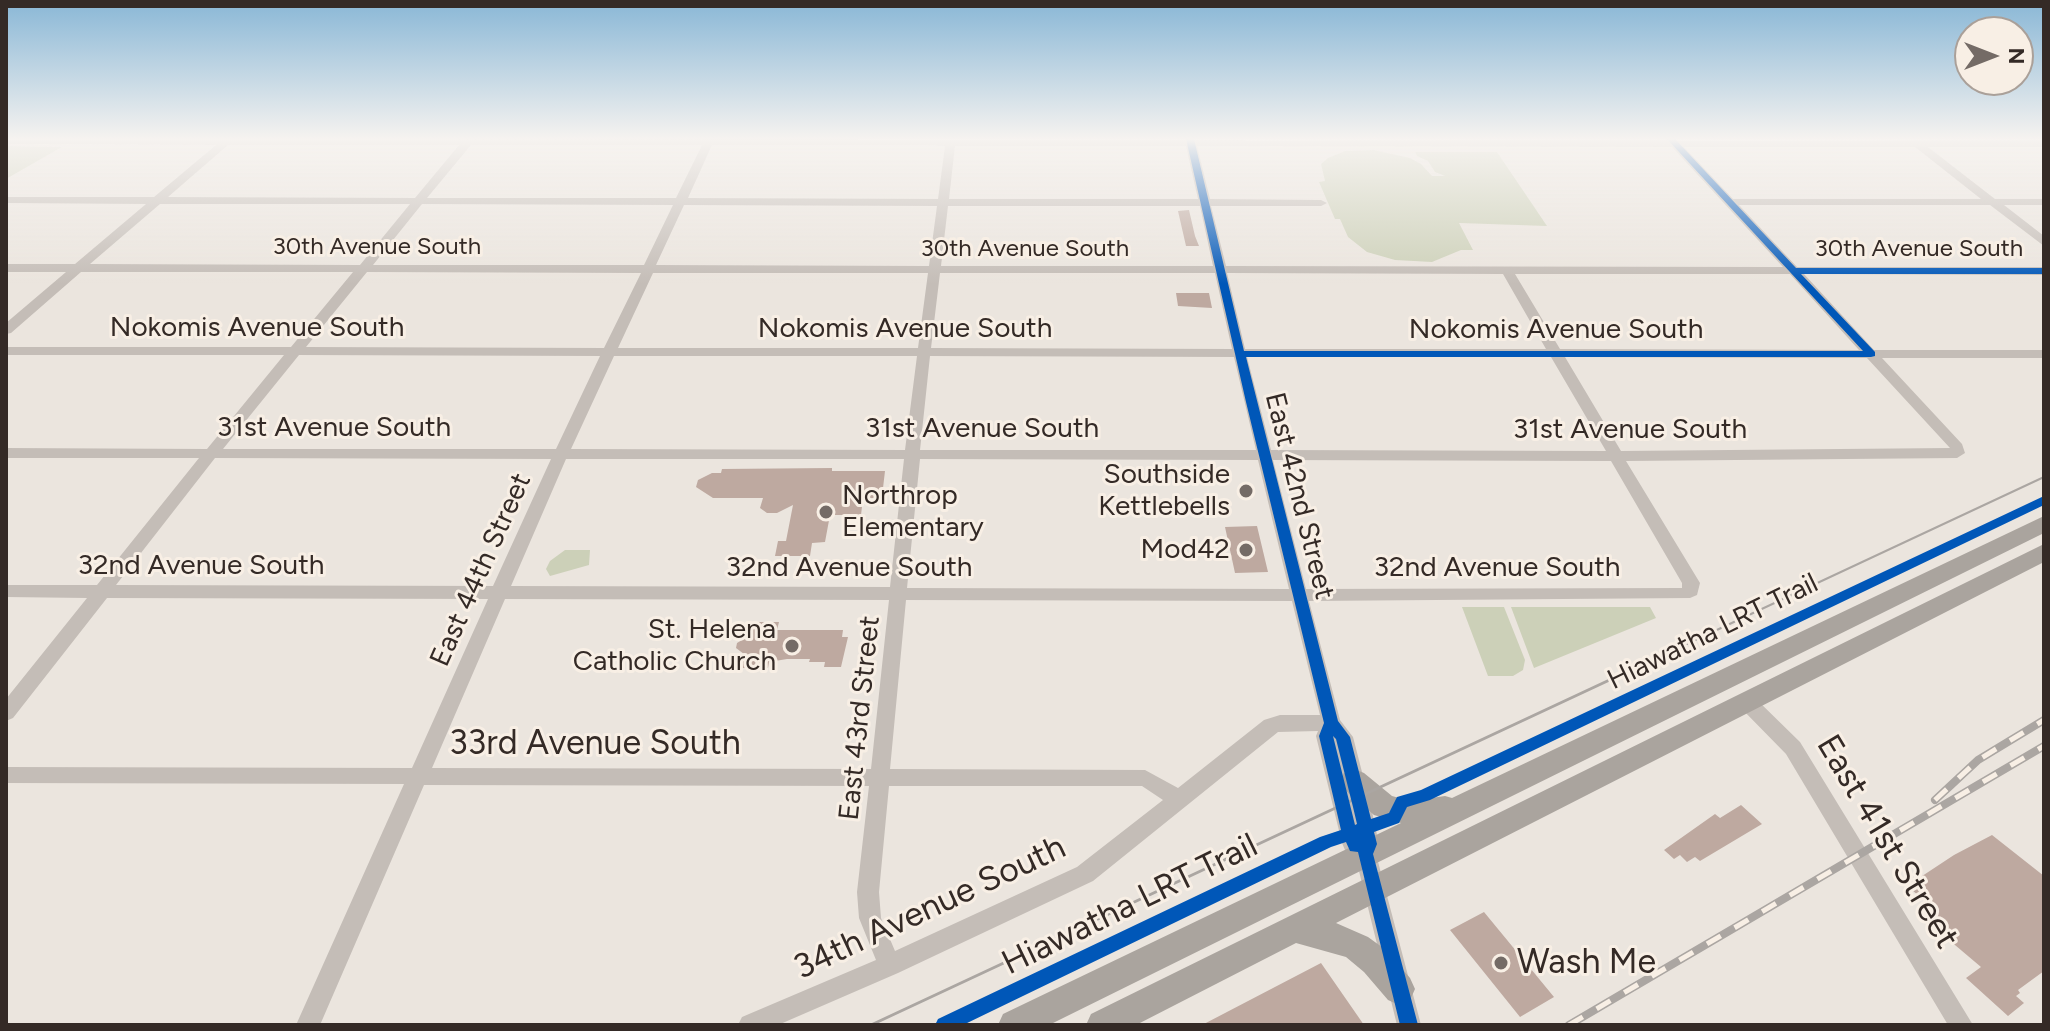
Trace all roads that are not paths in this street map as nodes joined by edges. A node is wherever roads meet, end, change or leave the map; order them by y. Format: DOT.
graph roads {
  1 [pos="172,187"];
  2 [pos="430,187"];
  3 [pos="687,187"];
  4 [pos="945,187"];
  5 [pos="1202,187"];
  6 [pos="1717,187"];
  7 [pos="1973,187"];
  8 [pos="6,200"];
  9 [pos="157,200"];
  10 [pos="419,200"];
  11 [pos="681,201"];
  12 [pos="943,201"];
  13 [pos="1206,202"];
  14 [pos="1731,202"];
  15 [pos="1992,202"];
  16 [pos="2044,202"];
  17 [pos="1321,203"];
  18 [pos="2044,242"];
  19 [pos="6,268"];
  20 [pos="78,268"];
  21 [pos="363,269"];
  22 [pos="648,270"];
  23 [pos="934,271"];
  24 [pos="1222,271"];
  25 [pos="1507,271"];
  26 [pos="1794,271"];
  27 [pos="2044,271"];
  28 [pos="6,330"];
  29 [pos="6,351"];
  30 [pos="293,352"];
  31 [pos="609,353"];
  32 [pos="923,354"];
  33 [pos="1240,354"];
  34 [pos="1555,354"];
  35 [pos="1871,354"];
  36 [pos="2044,354"];
  37 [pos="6,453"];
  38 [pos="562,453"];
  39 [pos="210,454"];
  40 [pos="912,455"];
  41 [pos="1264,456"];
  42 [pos="1615,456"];
  43 [pos="2044,524"];
  44 [pos="2043,553"];
  45 [pos="6,591"];
  46 [pos="101,591"];
  47 [pos="498,593"];
  48 [pos="899,594"];
  49 [pos="1299,595"];
  50 [pos="1746,701"];
  51 [pos="6,713"];
  52 [pos="1331,723"];
  53 [pos="6,775"];
  54 [pos="419,775"];
  55 [pos="880,778"];
  56 [pos="1354,781"];
  57 [pos="1178,799"];
  58 [pos="1470,804"];
  59 [pos="1365,854"];
  60 [pos="1373,888"];
  61 [pos="1293,928"];
  62 [pos="890,965"];
  63 [pos="1399,989"];
  64 [pos="308,1025"];
  65 [pos="750,1025"];
  66 [pos="1014,1025"];
  67 [pos="1102,1025"];
  68 [pos="1409,1025"];
  69 [pos="1961,1025"];
  1 -- 9 [label="street"];
  2 -- 10 [label="street"];
  3 -- 11 [label="street, East 44th Street"];
  4 -- 12 [label="street, East 43rd Street"];
  5 -- 13 [label="street, East 42nd Street"];
  6 -- 14 [label="street"];
  7 -- 15 [label="street"];
  8 -- 9 [label="street"];
  9 -- 10 [label="street"];
  9 -- 20 [label="street"];
  10 -- 11 [label="street"];
  10 -- 21 [label="street"];
  11 -- 12 [label="street"];
  11 -- 22 [label="street, East 44th Street"];
  12 -- 13 [label="street"];
  12 -- 23 [label="street, East 43rd Street"];
  13 -- 17 [label="street"];
  13 -- 24 [label="street, East 42nd Street"];
  14 -- 15 [label="street"];
  14 -- 26 [label="street"];
  15 -- 16 [label="street"];
  15 -- 18 [label="street"];
  19 -- 20 [label="street, 30th Avenue South"];
  20 -- 21 [label="street, 30th Avenue South"];
  20 -- 28 [label="street"];
  21 -- 22 [label="street, 30th Avenue South"];
  21 -- 30 [label="street"];
  22 -- 23 [label="street, 30th Avenue South"];
  22 -- 31 [label="street, East 44th Street"];
  23 -- 24 [label="street, 30th Avenue South"];
  23 -- 32 [label="street, East 43rd Street"];
  24 -- 25 [label="street, 30th Avenue South"];
  24 -- 33 [label="street, East 42nd Street"];
  25 -- 26 [label="street, 30th Avenue South"];
  25 -- 34 [label="street"];
  26 -- 27 [label="street, 30th Avenue South"];
  26 -- 35 [label="street"];
  29 -- 30 [label="street, Nokomis Avenue South"];
  30 -- 31 [label="street, Nokomis Avenue South"];
  30 -- 39 [label="street"];
  31 -- 32 [label="street, Nokomis Avenue South"];
  31 -- 38 [label="street, East 44th Street"];
  32 -- 33 [label="street, Nokomis Avenue South"];
  32 -- 40 [label="street, East 43rd Street"];
  33 -- 34 [label="street, Nokomis Avenue South"];
  33 -- 41 [label="street, East 42nd Street"];
  34 -- 35 [label="street, Nokomis Avenue South"];
  34 -- 42 [label="street"];
  35 -- 36 [label="street, Nokomis Avenue South"];
  35 -- 42 [label="street, 31st Avenue South"];
  37 -- 39 [label="street, 31st Avenue South"];
  38 -- 39 [label="street, 31st Avenue South"];
  38 -- 40 [label="street, 31st Avenue South"];
  38 -- 47 [label="street, East 44th Street"];
  39 -- 46 [label="street"];
  40 -- 41 [label="street, 31st Avenue South"];
  40 -- 48 [label="street, East 43rd Street"];
  41 -- 42 [label="street, 31st Avenue South"];
  41 -- 49 [label="street, East 42nd Street"];
  42 -- 49 [label="street, 32nd Avenue South"];
  43 -- 58 [label="highway"];
  44 -- 50 [label="highway"];
  45 -- 46 [label="street, 32nd Avenue South"];
  46 -- 47 [label="street, 32nd Avenue South"];
  46 -- 51 [label="street"];
  47 -- 48 [label="street, 32nd Avenue South"];
  47 -- 54 [label="street, East 44th Street"];
  48 -- 49 [label="street, 32nd Avenue South"];
  48 -- 55 [label="street, East 43rd Street"];
  49 -- 52 [label="street, East 42nd Street"];
  50 -- 60 [label="highway"];
  50 -- 69 [label="street, East 41st Street"];
  52 -- 56 [label="street, East 42nd Street"];
  52 -- 57 [label="street, 34th Avenue South"];
  52 -- 59 [label="street, East 42nd Street"];
  53 -- 54 [label="street, 33rd Avenue South"];
  54 -- 55 [label="street, 33rd Avenue South"];
  54 -- 64 [label="street, East 44th Street"];
  55 -- 57 [label="street, 33rd Avenue South"];
  55 -- 62 [label="street, East 43rd Street"];
  56 -- 58 [label="highway"];
  56 -- 59 [label="street, East 42nd Street"];
  57 -- 62 [label="street, 34th Avenue South"];
  58 -- 59 [label="highway"];
  59 -- 60 [label="street, East 42nd Street"];
  59 -- 66 [label="highway"];
  60 -- 61 [label="highway"];
  60 -- 63 [label="street, East 42nd Street"];
  61 -- 63 [label="highway"];
  61 -- 67 [label="highway"];
  62 -- 65 [label="street, 34th Avenue South"];
  63 -- 68 [label="street, East 42nd Street"];
}
